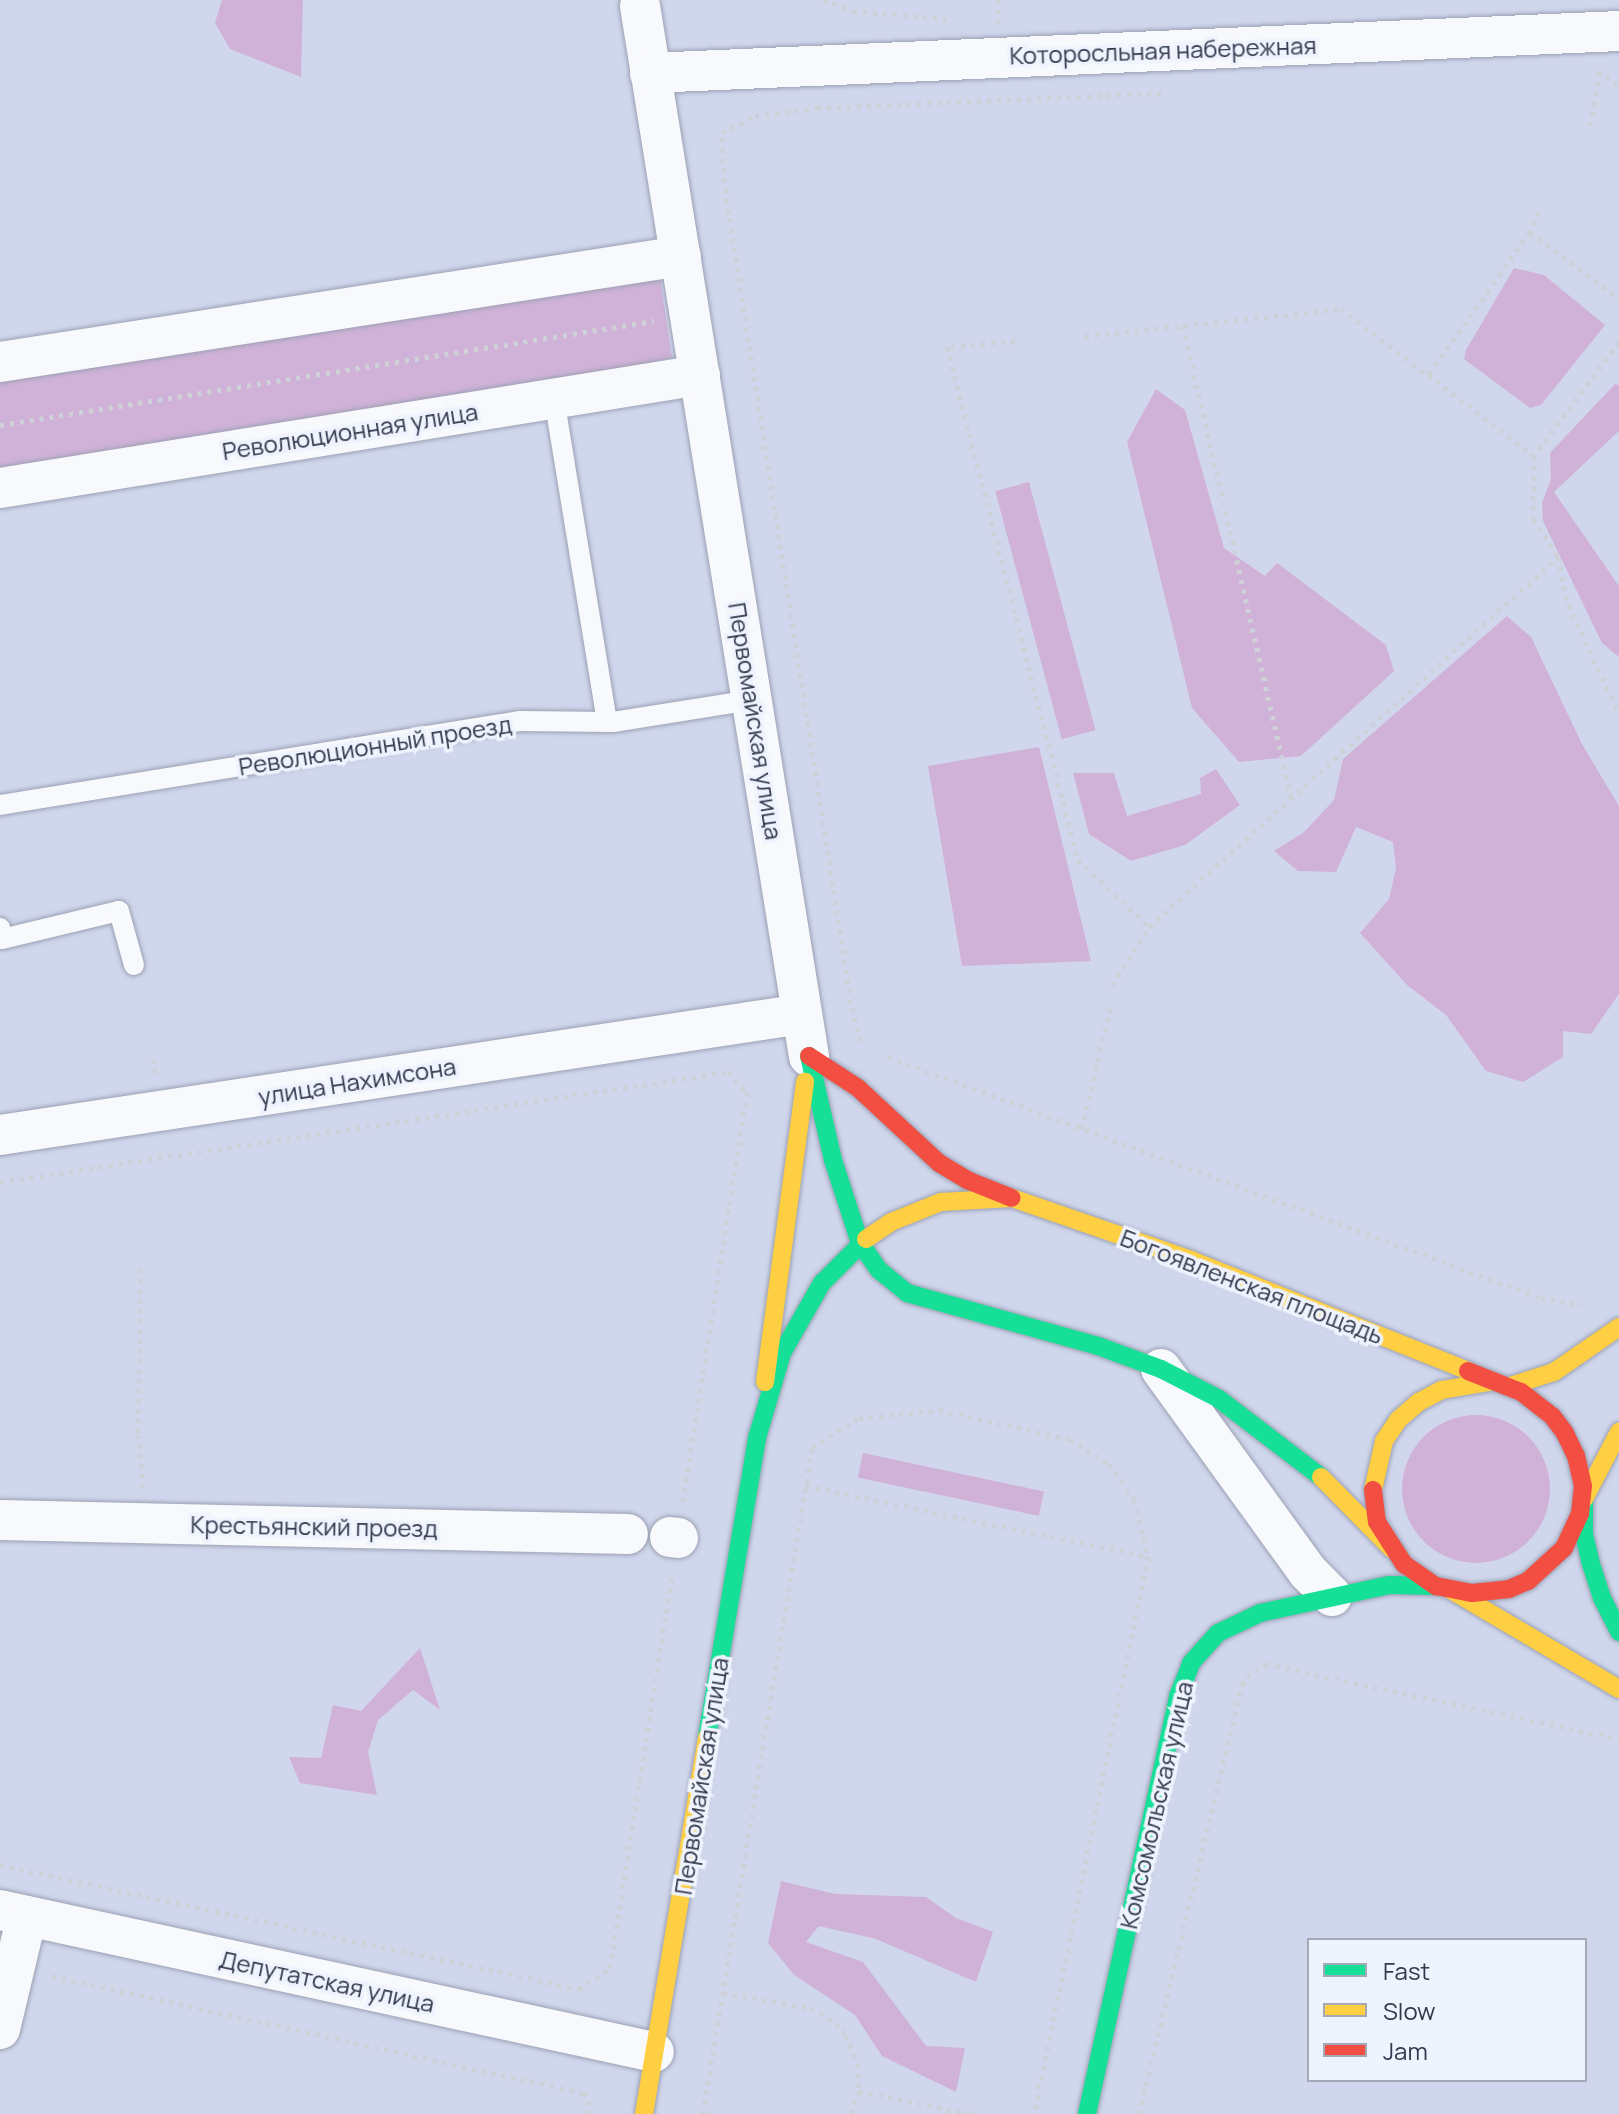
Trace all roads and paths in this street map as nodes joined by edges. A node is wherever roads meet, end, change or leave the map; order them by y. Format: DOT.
graph roads {
  1 [pos="999,2"];
  2 [pos="636,3"];
  3 [pos="998,24"];
  4 [pos="1611,37"];
  5 [pos="706,70"];
  6 [pos="1600,72"];
  7 [pos="650,73"];
  8 [pos="1587,73"];
  9 [pos="1619,84"];
  10 [pos="1180,92"];
  11 [pos="1590,125"];
  12 [pos="1538,212"];
  13 [pos="1530,232"];
  14 [pos="681,256"];
  15 [pos="1619,299"];
  16 [pos="659,320"];
  17 [pos="1183,326"];
  18 [pos="1085,336"];
  19 [pos="1015,341"];
  20 [pos="1619,342"];
  21 [pos="0,362"];
  22 [pos="700,375"];
  23 [pos="1428,375"];
  24 [pos="554,398"];
  25 [pos="0,425"];
  26 [pos="1534,456"];
  27 [pos="0,488"];
  28 [pos="1558,557"];
  29 [pos="752,700"];
  30 [pos="1619,713"];
  31 [pos="607,722"];
  32 [pos="1291,798"];
  33 [pos="0,805"];
  34 [pos="1149,927"];
  35 [pos="0,928"];
  36 [pos="134,965"];
  37 [pos="1112,985"];
  38 [pos="1111,1004"];
  39 [pos="802,1014"];
  40 [pos="714,1027"];
  41 [pos="863,1048"];
  42 [pos="878,1054"];
  43 [pos="809,1056"];
  44 [pos="170,1070"];
  45 [pos="139,1075"];
  46 [pos="1082,1129"];
  47 [pos="0,1135"];
  48 [pos="0,1182"];
  49 [pos="1012,1198"];
  50 [pos="860,1243"];
  51 [pos="141,1269"];
  52 [pos="1592,1302"];
  53 [pos="1619,1327"];
  54 [pos="1161,1369"];
  55 [pos="1489,1382"];
  56 [pos="1510,1386"];
  57 [pos="1619,1432"];
  58 [pos="757,1438"];
  59 [pos="806,1486"];
  60 [pos="143,1487"];
  61 [pos="1584,1499"];
  62 [pos="0,1520"];
  63 [pos="628,1534"];
  64 [pos="1392,1549"];
  65 [pos="1148,1556"];
  66 [pos="1443,1588"];
  67 [pos="1332,1596"];
  68 [pos="1602,1598"];
  69 [pos="1619,1624"];
  70 [pos="1619,1632"];
  71 [pos="1619,1689"];
  72 [pos="1619,1739"];
  73 [pos="0,1865"];
  74 [pos="14,1913"];
  75 [pos="15,1967"];
  76 [pos="723,1993"];
  77 [pos="0,2029"];
  78 [pos="654,2052"];
  79 [pos="859,2091"];
  80 [pos="933,2106"];
  81 [pos="587,2114"];
  82 [pos="644,2114"];
  83 [pos="703,2114"];
  84 [pos="851,2114"];
  85 [pos="929,2114"];
  86 [pos="970,2114"];
  87 [pos="1034,2114"];
  88 [pos="1087,2114"];
  89 [pos="1139,2114"];
  1 -- 3 [label="path"];
  2 -- 5 [label="street"];
  2 -- 7 [label="street, Первомайская улица"];
  4 -- 5 [label="street, Которосльная набережная"];
  5 -- 7 [label="street, Которосльная набережная"];
  6 -- 8 [label="path"];
  6 -- 9 [label="path"];
  6 -- 11 [label="path"];
  7 -- 14 [label="street, Первомайская улица"];
  10 -- 41 [label="path"];
  12 -- 13 [label="path"];
  13 -- 15 [label="path"];
  13 -- 23 [label="path"];
  14 -- 21 [label="street"];
  14 -- 22 [label="street, Первомайская улица"];
  16 -- 25 [label="path"];
  17 -- 18 [label="path"];
  17 -- 23 [label="path"];
  17 -- 32 [label="path"];
  19 -- 34 [label="path"];
  20 -- 26 [label="path"];
  22 -- 24 [label="street, Революционная улица"];
  22 -- 29 [label="street, Первомайская улица"];
  23 -- 26 [label="path"];
  24 -- 27 [label="street, Революционная улица"];
  24 -- 31 [label="lane"];
  26 -- 28 [label="path"];
  28 -- 30 [label="path"];
  28 -- 32 [label="path"];
  29 -- 31 [label="lane, Революционный проезд"];
  29 -- 39 [label="street, Первомайская улица"];
  31 -- 33 [label="lane, Революционный проезд"];
  32 -- 34 [label="path"];
  34 -- 37 [label="path"];
  35 -- 36 [label="lane"];
  38 -- 46 [label="path"];
  39 -- 40 [label="street, улица Нахимсона"];
  39 -- 43 [label="street, Первомайская улица"];
  40 -- 43 [label="street, улица Нахимсона"];
  40 -- 47 [label="street, улица Нахимсона"];
  42 -- 46 [label="path"];
  43 -- 49 [label="main road, Богоявленская площадь"];
  43 -- 50 [label="main road, Богоявленская площадь"];
  43 -- 58 [label="main road, Первомайская улица"];
  44 -- 45 [label="path"];
  46 -- 52 [label="path"];
  48 -- 73 [label="path"];
  49 -- 50 [label="main road, Богоявленская площадь"];
  49 -- 55 [label="main road, Богоявленская площадь"];
  50 -- 54 [label="main road, Богоявленская площадь"];
  50 -- 58 [label="main road, Первомайская улица"];
  51 -- 60 [label="path"];
  53 -- 56 [label="main road"];
  54 -- 64 [label="main road, Богоявленская площадь"];
  54 -- 67 [label="street"];
  55 -- 56 [label="main road, Богоявленская площадь"];
  55 -- 64 [label="main road, Богоявленская площадь"];
  56 -- 61 [label="main road, Богоявленская площадь"];
  57 -- 61 [label="main road"];
  58 -- 78 [label="main road, Первомайская улица"];
  59 -- 65 [label="path"];
  59 -- 65 [label="path"];
  59 -- 76 [label="path"];
  61 -- 66 [label="main road"];
  61 -- 68 [label="main road, Богоявленская площадь"];
  62 -- 63 [label="street, Крестьянский проезд"];
  64 -- 66 [label="main road, Богоявленская площадь"];
  65 -- 87 [label="path"];
  66 -- 67 [label="main road, Комсомольская улица"];
  66 -- 71 [label="main road, Богоявленская площадь"];
  67 -- 88 [label="main road, Комсомольская улица"];
  68 -- 69 [label="main road"];
  68 -- 70 [label="main road"];
  72 -- 89 [label="path"];
  74 -- 75 [label="street"];
  74 -- 78 [label="street, Депутатская улица"];
  75 -- 77 [label="street"];
  75 -- 81 [label="path"];
  76 -- 79 [label="path"];
  76 -- 83 [label="path"];
  78 -- 82 [label="main road, Первомайская улица"];
  79 -- 80 [label="path"];
  79 -- 84 [label="path"];
  80 -- 85 [label="path"];
  80 -- 86 [label="path"];
}
